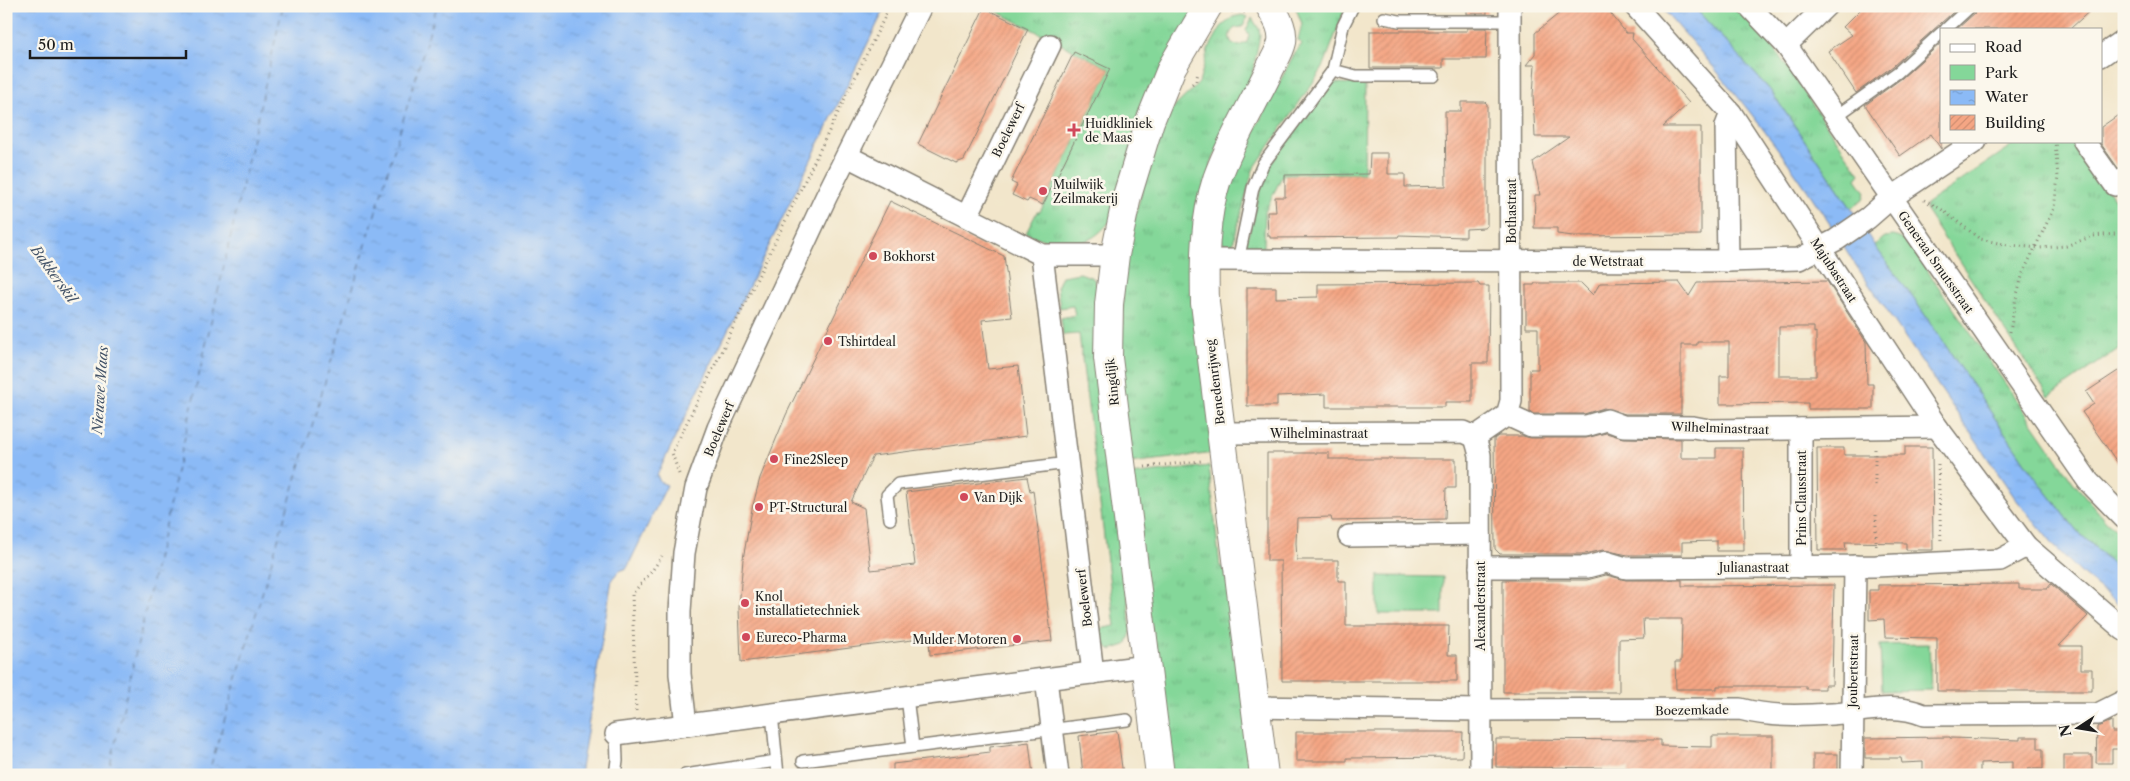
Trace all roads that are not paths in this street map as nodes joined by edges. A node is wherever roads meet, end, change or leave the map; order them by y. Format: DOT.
graph roads {
  1 [pos="921,6"];
  2 [pos="1208,6"];
  3 [pos="1270,6"];
  4 [pos="1353,6"];
  5 [pos="1635,6"];
  6 [pos="1749,6"];
  7 [pos="1826,6"];
  8 [pos="1971,6"];
  9 [pos="1510,14"];
  10 [pos="1384,18"];
  11 [pos="1947,28"];
  12 [pos="1940,34"];
  13 [pos="2124,40"];
  14 [pos="1050,45"];
  15 [pos="1786,45"];
  16 [pos="2102,55"];
  17 [pos="1333,70"];
  18 [pos="1434,76"];
  19 [pos="1731,113"];
  20 [pos="1835,117"];
  21 [pos="1975,142"];
  22 [pos="2085,142"];
  23 [pos="846,156"];
  24 [pos="2124,179"];
  25 [pos="1897,194"];
  26 [pos="967,216"];
  27 [pos="1828,244"];
  28 [pos="1115,254"];
  29 [pos="1042,255"];
  30 [pos="1204,260"];
  31 [pos="1512,260"];
  32 [pos="1238,261"];
  33 [pos="1728,261"];
  34 [pos="1507,415"];
  35 [pos="1937,427"];
  36 [pos="1801,429"];
  37 [pos="1221,433"];
  38 [pos="1475,437"];
  39 [pos="1068,463"];
  40 [pos="2124,518"];
  41 [pos="890,519"];
  42 [pos="1480,534"];
  43 [pos="1349,536"];
  44 [pos="2026,546"];
  45 [pos="1855,566"];
  46 [pos="1480,567"];
  47 [pos="1801,567"];
  48 [pos="2124,630"];
  49 [pos="1146,666"];
  50 [pos="1093,673"];
  51 [pos="1046,679"];
  52 [pos="907,697"];
  53 [pos="2124,701"];
  54 [pos="1254,707"];
  55 [pos="1480,710"];
  56 [pos="1853,711"];
  57 [pos="772,714"];
  58 [pos="1127,720"];
  59 [pos="686,725"];
  60 [pos="1052,730"];
  61 [pos="616,734"];
  62 [pos="913,747"];
  63 [pos="776,761"];
  64 [pos="803,761"];
  65 [pos="615,775"];
  66 [pos="685,775"];
  67 [pos="778,775"];
  68 [pos="1058,775"];
  69 [pos="1160,775"];
  70 [pos="1264,775"];
  71 [pos="1481,775"];
  72 [pos="1852,775"];
  1 -- 23 [label="street, Boelewerf"];
  2 -- 28 [label="street, Ringdijk"];
  3 -- 30 [label="street, Benedenrijweg"];
  4 -- 17 [label="lane"];
  5 -- 19 [label="street, Majubastraat"];
  6 -- 15 [label="street, Generaal Smutsstraat"];
  7 -- 15 [label="street"];
  8 -- 11 [label="lane"];
  9 -- 10 [label="lane"];
  9 -- 31 [label="street, Bothastraat"];
  12 -- 20 [label="lane"];
  13 -- 16 [label="street"];
  14 -- 26 [label="street, Boelewerf"];
  15 -- 20 [label="street, Generaal Smutsstraat"];
  17 -- 18 [label="lane"];
  17 -- 32 [label="lane"];
  19 -- 27 [label="street, Majubastraat"];
  19 -- 33 [label="street"];
  20 -- 25 [label="street, Generaal Smutsstraat"];
  21 -- 25 [label="street, de Wetstraat"];
  22 -- 24 [label="street"];
  23 -- 26 [label="street"];
  23 -- 59 [label="street, Boelewerf"];
  25 -- 27 [label="street, de Wetstraat"];
  25 -- 40 [label="street, Generaal Smutsstraat"];
  26 -- 29 [label="street"];
  27 -- 33 [label="street, de Wetstraat"];
  27 -- 35 [label="street, Majubastraat"];
  28 -- 29 [label="street"];
  28 -- 49 [label="street, Ringdijk"];
  29 -- 39 [label="street, Boelewerf"];
  30 -- 32 [label="street, de Wetstraat"];
  30 -- 37 [label="street, Benedenrijweg"];
  31 -- 32 [label="street, de Wetstraat"];
  31 -- 33 [label="street, de Wetstraat"];
  31 -- 34 [label="street, Bothastraat"];
  34 -- 36 [label="street, Wilhelminastraat"];
  34 -- 38 [label="street"];
  35 -- 36 [label="street, Wilhelminastraat"];
  35 -- 44 [label="street, Majubastraat"];
  36 -- 47 [label="street, Prins Clausstraat"];
  37 -- 38 [label="street, Wilhelminastraat"];
  37 -- 54 [label="street, Benedenrijweg"];
  38 -- 42 [label="street, Alexanderstraat"];
  39 -- 41 [label="lane"];
  39 -- 50 [label="street, Boelewerf"];
  42 -- 43 [label="street"];
  42 -- 46 [label="street, Alexanderstraat"];
  44 -- 45 [label="street, Julianastraat"];
  44 -- 48 [label="street, Majubastraat"];
  45 -- 47 [label="street, Julianastraat"];
  45 -- 56 [label="street, Joubertstraat"];
  46 -- 47 [label="street, Julianastraat"];
  46 -- 55 [label="street, Alexanderstraat"];
  49 -- 50 [label="street"];
  49 -- 69 [label="street, Ringdijk"];
  50 -- 51 [label="street"];
  51 -- 52 [label="street"];
  51 -- 60 [label="street"];
  52 -- 57 [label="street"];
  52 -- 62 [label="lane"];
  53 -- 56 [label="street, Boezemkade"];
  54 -- 55 [label="street, Boezemkade"];
  54 -- 70 [label="street, Benedenrijweg"];
  55 -- 56 [label="street, Boezemkade"];
  55 -- 71 [label="street, Alexanderstraat"];
  56 -- 72 [label="street, Joubertstraat"];
  57 -- 59 [label="street"];
  57 -- 63 [label="lane"];
  58 -- 60 [label="lane"];
  59 -- 61 [label="street"];
  60 -- 62 [label="lane"];
  60 -- 68 [label="street"];
  61 -- 65 [label="lane"];
  62 -- 64 [label="lane"];
  63 -- 66 [label="lane"];
  63 -- 67 [label="lane"];
}
